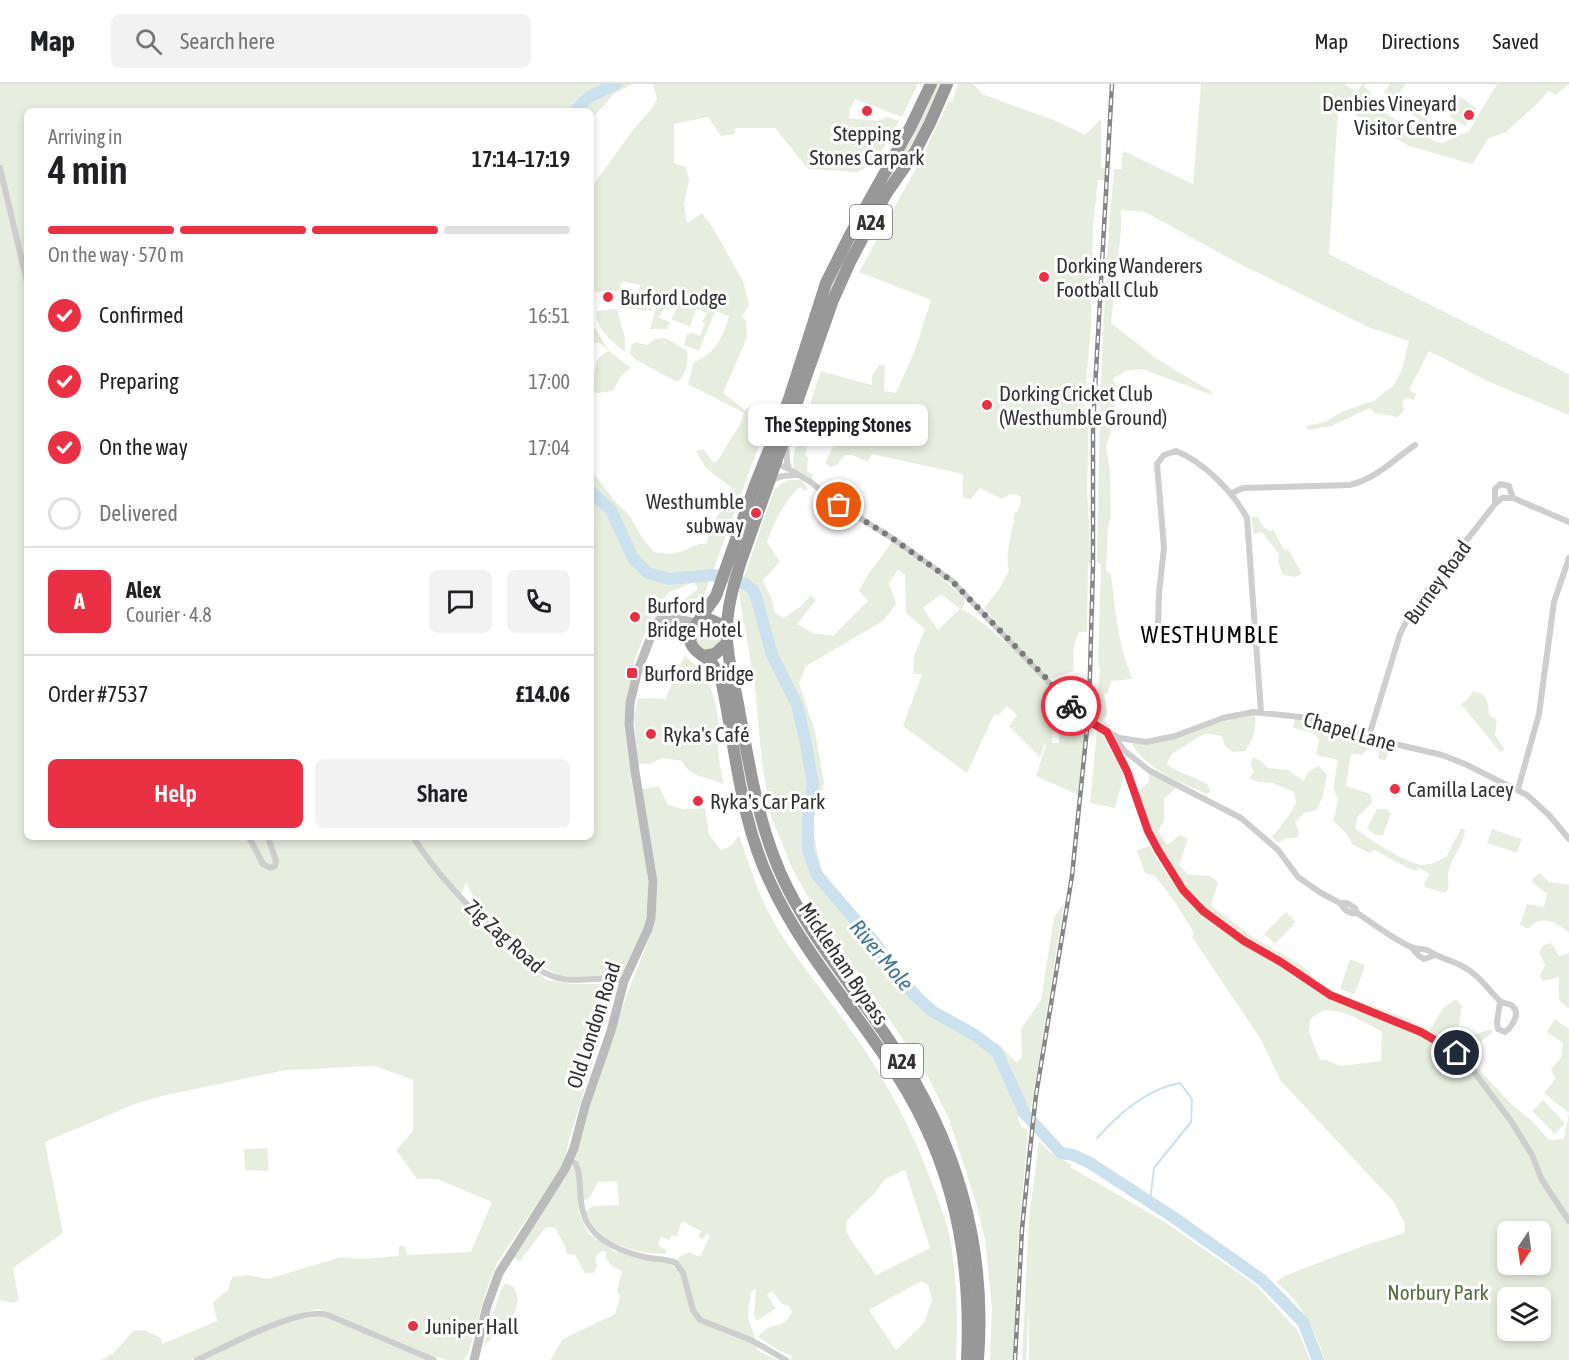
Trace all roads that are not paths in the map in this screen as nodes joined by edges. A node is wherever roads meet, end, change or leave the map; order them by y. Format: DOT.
graph roads {
  1 [pos="931,84"];
  2 [pos="947,84"];
  3 [pos="0,168"];
  4 [pos="24,269"];
  5 [pos="786,439"];
  6 [pos="1415,445"];
  7 [pos="777,463"];
  8 [pos="789,469"];
  9 [pos="761,470"];
  10 [pos="801,476"];
  11 [pos="770,481"];
  12 [pos="1232,493"];
  13 [pos="1513,498"];
  14 [pos="1495,504"];
  15 [pos="1569,522"];
  16 [pos="1569,558"];
  17 [pos="735,562"];
  18 [pos="699,621"];
  19 [pos="1158,625"];
  20 [pos="726,627"];
  21 [pos="653,633"];
  22 [pos="690,642"];
  23 [pos="727,643"];
  24 [pos="703,656"];
  25 [pos="1261,712"];
  26 [pos="1107,732"];
  27 [pos="1114,736"];
  28 [pos="1370,736"];
  29 [pos="1518,789"];
  30 [pos="1569,839"];
  31 [pos="251,840"];
  32 [pos="269,840"];
  33 [pos="416,840"];
  34 [pos="624,981"];
  35 [pos="1500,1002"];
  36 [pos="569,1159"];
  37 [pos="1569,1221"];
  38 [pos="473,1359"];
  39 [pos="197,1360"];
  40 [pos="434,1360"];
  41 [pos="786,1360"];
  42 [pos="967,1360"];
  43 [pos="978,1360"];
  1 -- 9 [label="highway, A24"];
  2 -- 5 [label="highway, A24"];
  3 -- 4 [label="street"];
  5 -- 7 [label="highway, A24"];
  5 -- 8 [label="street"];
  6 -- 12 [label="street"];
  7 -- 8 [label="street, Chapel Lane"];
  7 -- 9 [label="street"];
  7 -- 11 [label="highway, A24"];
  8 -- 10 [label="street, Chapel Lane"];
  9 -- 17 [label="highway, A24"];
  10 -- 11 [label="street"];
  10 -- 26 [label="street, Chapel Lane, bridge"];
  11 -- 17 [label="highway, A24"];
  12 -- 19 [label="street"];
  12 -- 25 [label="street"];
  13 -- 14 [label="street"];
  13 -- 14 [label="street, Burney Road"];
  13 -- 15 [label="street, Burney Road"];
  14 -- 28 [label="street, Burney Road"];
  16 -- 29 [label="street"];
  17 -- 18 [label="highway, A24"];
  17 -- 20 [label="highway, A24"];
  18 -- 20 [label="highway"];
  18 -- 21 [label="main road"];
  18 -- 22 [label="highway"];
  20 -- 23 [label="highway"];
  21 -- 22 [label="main road"];
  21 -- 34 [label="main road, Old London Road"];
  22 -- 24 [label="highway"];
  23 -- 24 [label="highway"];
  23 -- 43 [label="highway, Mickleham Bypass / A24"];
  24 -- 42 [label="highway, Mickleham Bypass / A24"];
  25 -- 27 [label="street, Chapel Lane"];
  25 -- 28 [label="street, Chapel Lane"];
  26 -- 27 [label="street, Chapel Lane"];
  26 -- 37 [label="street"];
  27 -- 35 [label="street"];
  28 -- 29 [label="street, Chapel Lane"];
  29 -- 30 [label="street, Chapel Lane"];
  31 -- 32 [label="street"];
  33 -- 34 [label="street, Zig Zag Road"];
  34 -- 36 [label="main road, Old London Road"];
  35 -- 35 [label="street"];
  36 -- 38 [label="main road, Old London Road"];
  36 -- 41 [label="street"];
  39 -- 40 [label="street"];
}
